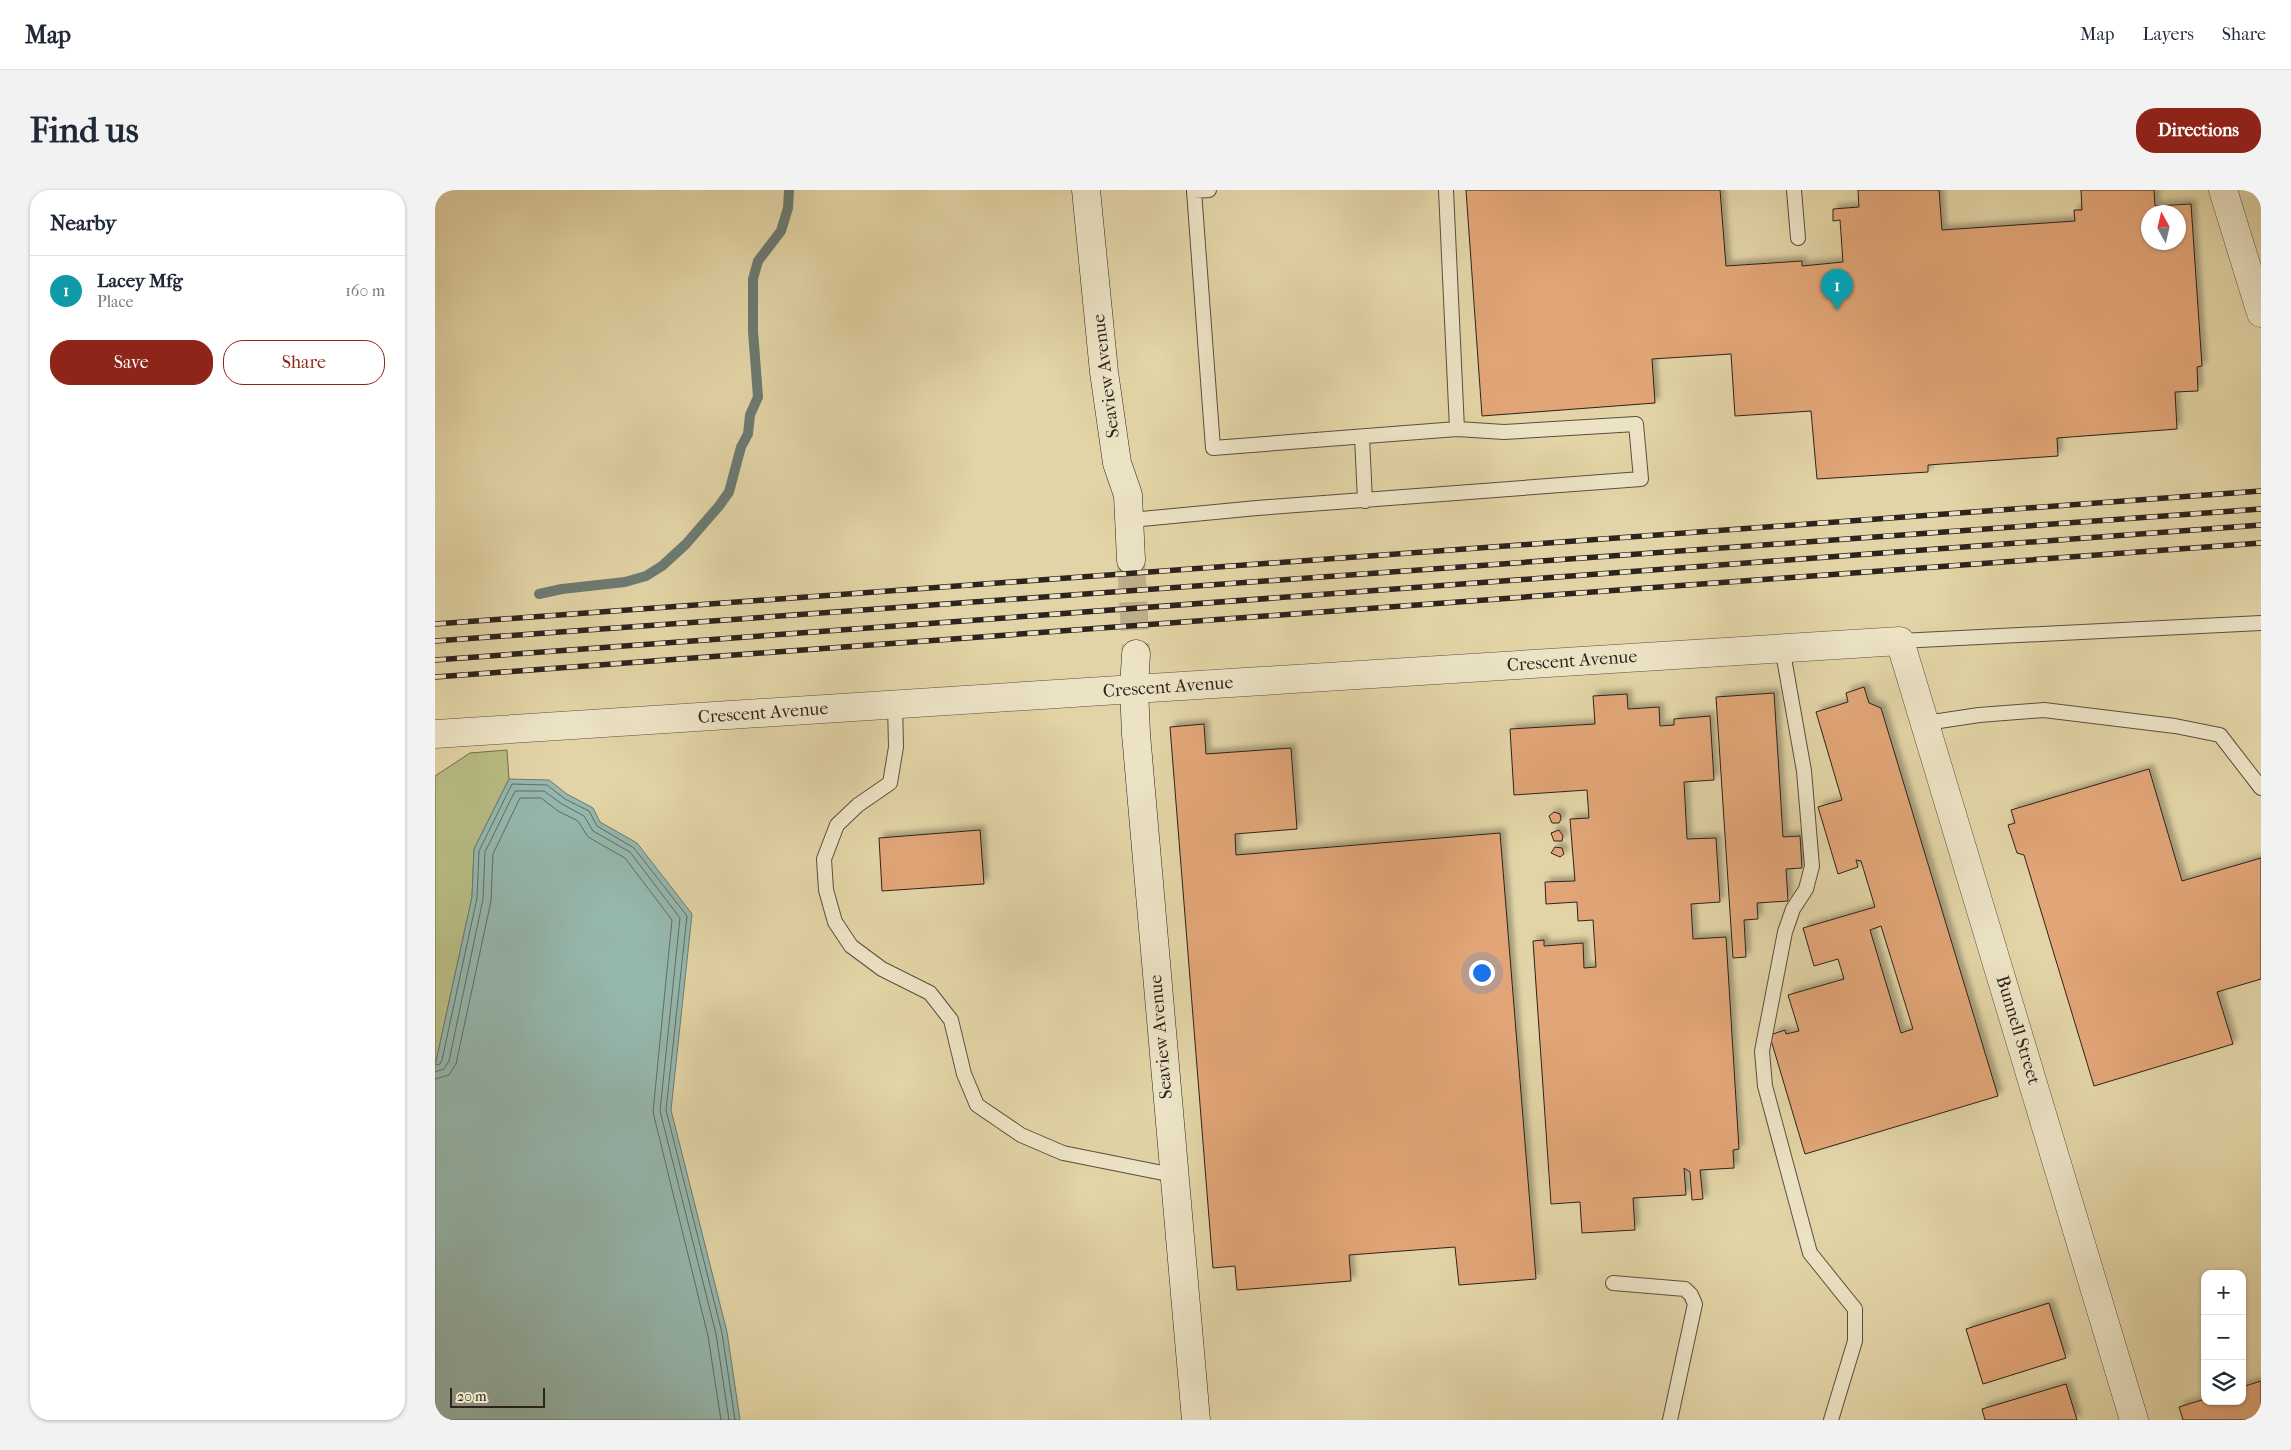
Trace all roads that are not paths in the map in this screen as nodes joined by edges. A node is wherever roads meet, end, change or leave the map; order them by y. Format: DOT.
graph roads {
  1 [pos="1086,190"];
  2 [pos="1209,190"];
  3 [pos="1446,190"];
  4 [pos="1794,190"];
  5 [pos="2223,190"];
  6 [pos="1798,238"];
  7 [pos="2261,313"];
  8 [pos="1457,429"];
  9 [pos="1362,437"];
  10 [pos="1365,501"];
  11 [pos="1131,520"];
  12 [pos="1131,560"];
  13 [pos="2261,623"];
  14 [pos="1900,641"];
  15 [pos="1782,647"];
  16 [pos="1136,654"];
  17 [pos="1134,688"];
  18 [pos="895,704"];
  19 [pos="1926,723"];
  20 [pos="439,736"];
  21 [pos="2261,788"];
  22 [pos="1173,1175"];
  23 [pos="1613,1283"];
  24 [pos="1195,1420"];
  25 [pos="1670,1420"];
  26 [pos="1831,1420"];
  27 [pos="2134,1420"];
  1 -- 11 [label="street, Seaview Avenue"];
  2 -- 9 [label="lane"];
  3 -- 8 [label="lane"];
  4 -- 6 [label="lane"];
  5 -- 7 [label="street"];
  8 -- 9 [label="lane"];
  8 -- 10 [label="lane"];
  9 -- 10 [label="lane"];
  10 -- 11 [label="lane"];
  11 -- 12 [label="street, Seaview Avenue"];
  13 -- 14 [label="lane"];
  14 -- 15 [label="street, Crescent Avenue"];
  14 -- 19 [label="street, Bunnell Street"];
  15 -- 17 [label="street, Crescent Avenue"];
  15 -- 26 [label="lane"];
  16 -- 17 [label="street, Seaview Avenue"];
  17 -- 18 [label="street, Crescent Avenue"];
  17 -- 22 [label="street, Seaview Avenue"];
  18 -- 20 [label="street, Crescent Avenue"];
  18 -- 22 [label="lane"];
  19 -- 21 [label="lane"];
  19 -- 27 [label="street, Bunnell Street"];
  22 -- 24 [label="street, Seaview Avenue"];
  23 -- 25 [label="lane"];
}
